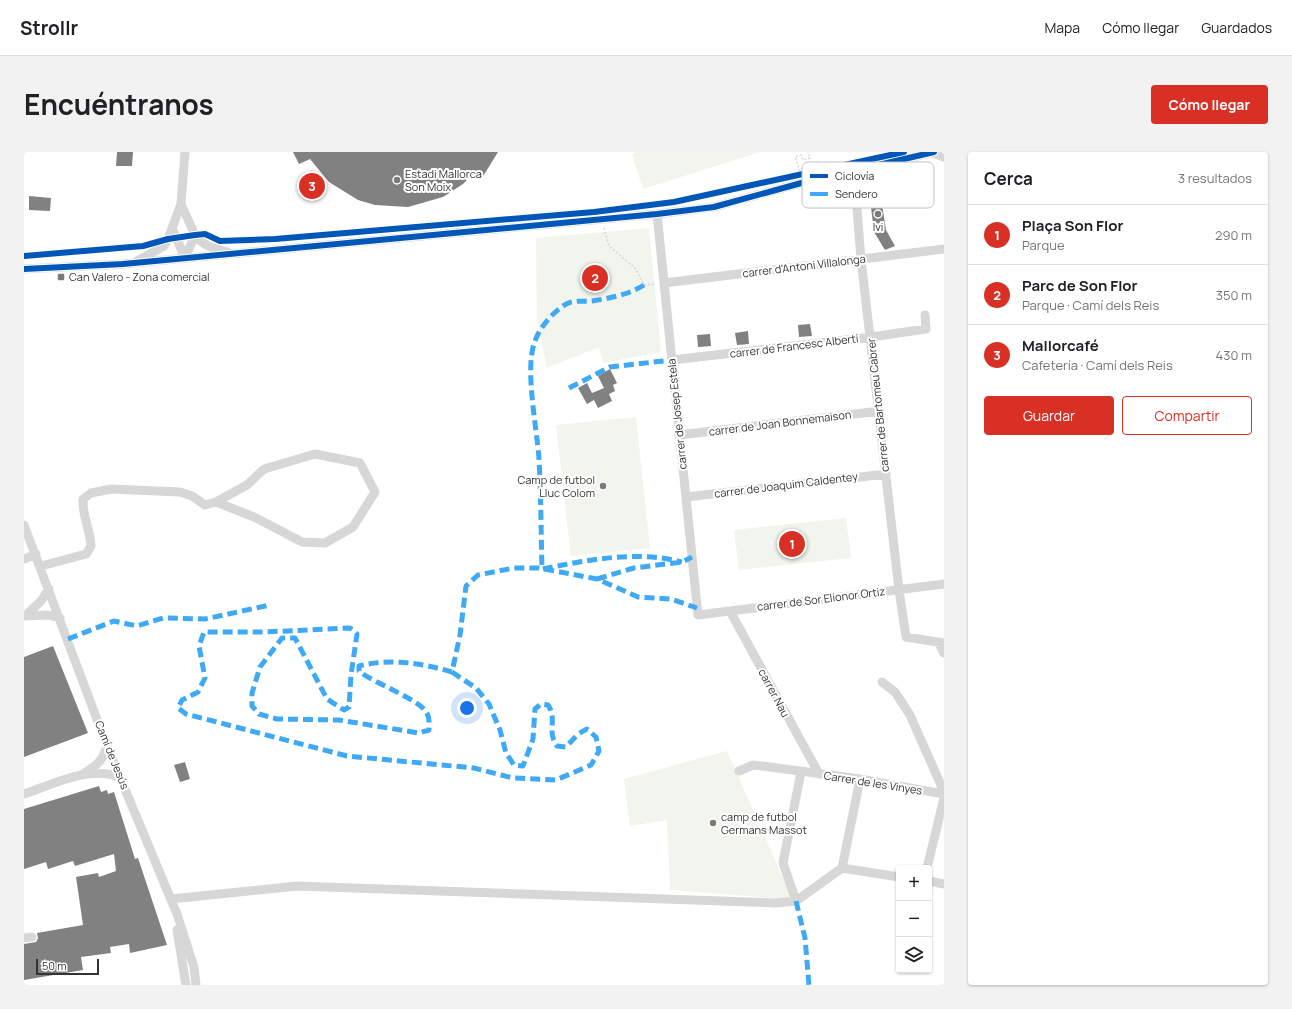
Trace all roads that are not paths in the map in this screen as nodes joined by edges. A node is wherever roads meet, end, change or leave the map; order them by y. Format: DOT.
graph roads {
  1 [pos="185,152"];
  2 [pos="933,153"];
  3 [pos="944,157"];
  4 [pos="896,162"];
  5 [pos="802,178"];
  6 [pos="181,204"];
  7 [pos="857,208"];
  8 [pos="657,214"];
  9 [pos="172,228"];
  10 [pos="195,235"];
  11 [pos="944,249"];
  12 [pos="235,254"];
  13 [pos="185,258"];
  14 [pos="861,259"];
  15 [pos="133,263"];
  16 [pos="24,269"];
  17 [pos="664,283"];
  18 [pos="925,315"];
  19 [pos="871,337"];
  20 [pos="672,360"];
  21 [pos="880,411"];
  22 [pos="680,435"];
  23 [pos="886,474"];
  24 [pos="686,497"];
  25 [pos="216,502"];
  26 [pos="24,525"];
  27 [pos="36,554"];
  28 [pos="24,559"];
  29 [pos="40,566"];
  30 [pos="944,584"];
  31 [pos="49,589"];
  32 [pos="899,590"];
  33 [pos="730,611"];
  34 [pos="698,615"];
  35 [pos="25,616"];
  36 [pos="60,618"];
  37 [pos="941,642"];
  38 [pos="944,653"];
  39 [pos="882,682"];
  40 [pos="107,746"];
  41 [pos="739,771"];
  42 [pos="801,772"];
  43 [pos="818,774"];
  44 [pos="82,775"];
  45 [pos="121,778"];
  46 [pos="860,779"];
  47 [pos="944,793"];
  48 [pos="24,794"];
  49 [pos="944,798"];
  50 [pos="928,865"];
  51 [pos="842,868"];
  52 [pos="896,877"];
  53 [pos="932,882"];
  54 [pos="944,884"];
  55 [pos="171,899"];
  56 [pos="796,901"];
  57 [pos="177,914"];
  58 [pos="186,985"];
  59 [pos="196,985"];
  1 -- 6 [label="street"];
  2 -- 3 [label="street"];
  2 -- 4 [label="street"];
  5 -- 8 [label="street"];
  6 -- 9 [label="street"];
  6 -- 10 [label="street"];
  7 -- 14 [label="street, carrer de Bartomeu Cabrer"];
  8 -- 12 [label="street"];
  8 -- 17 [label="street, carrer de Josep Estela"];
  9 -- 13 [label="street"];
  9 -- 15 [label="street"];
  10 -- 12 [label="street"];
  10 -- 13 [label="street"];
  11 -- 14 [label="street, carrer d'Antoni Villalonga"];
  12 -- 13 [label="street"];
  13 -- 15 [label="street"];
  14 -- 17 [label="street, carrer d'Antoni Villalonga"];
  14 -- 19 [label="street, carrer de Bartomeu Cabrer"];
  15 -- 16 [label="street"];
  17 -- 20 [label="street, carrer de Josep Estela"];
  18 -- 19 [label="street, carrer de Francesc Albertí"];
  19 -- 20 [label="street, carrer de Francesc Albertí"];
  19 -- 21 [label="street, carrer de Bartomeu Cabrer"];
  20 -- 22 [label="street, carrer de Josep Estela"];
  21 -- 22 [label="street, carrer de Joan Bonnemaison"];
  21 -- 23 [label="street, carrer de Bartomeu Cabrer"];
  22 -- 24 [label="street, carrer de Josep Estela"];
  23 -- 24 [label="street, carrer de Joaquim Caldentey"];
  23 -- 32 [label="street, carrer de Bartomeu Cabrer"];
  24 -- 34 [label="street, carrer de Josep Estela"];
  25 -- 25 [label="street"];
  25 -- 29 [label="street"];
  26 -- 27 [label="street, Camí de Jesús"];
  27 -- 28 [label="street"];
  27 -- 29 [label="street, Camí de Jesús"];
  29 -- 31 [label="street, Camí de Jesús"];
  30 -- 32 [label="street, carrer de Sor Elionor Ortiz"];
  31 -- 35 [label="street"];
  31 -- 36 [label="street, Camí de Jesús"];
  32 -- 33 [label="street, carrer de Sor Elionor Ortiz"];
  32 -- 37 [label="street, carrer de Bartomeu Cabrer"];
  33 -- 34 [label="street, carrer de Sor Elionor Ortiz"];
  33 -- 43 [label="street, carrer Nau"];
  35 -- 36 [label="street"];
  36 -- 40 [label="street, Camí de Jesús"];
  37 -- 38 [label="street"];
  39 -- 47 [label="street"];
  40 -- 44 [label="street"];
  40 -- 45 [label="street, Camí de Jesús"];
  41 -- 42 [label="street"];
  42 -- 43 [label="street, Carrer de les Vinyes"];
  42 -- 56 [label="street"];
  43 -- 46 [label="street, Carrer de les Vinyes"];
  44 -- 45 [label="street"];
  44 -- 48 [label="street"];
  45 -- 55 [label="street, Camí de Jesús"];
  46 -- 47 [label="street, Carrer de les Vinyes"];
  46 -- 51 [label="street"];
  49 -- 50 [label="street"];
  51 -- 52 [label="street"];
  51 -- 56 [label="street"];
  53 -- 54 [label="street"];
  55 -- 56 [label="street"];
  55 -- 57 [label="street, Camí de Jesús"];
  57 -- 58 [label="street"];
  57 -- 59 [label="street, Camí de Jesús"];
}
